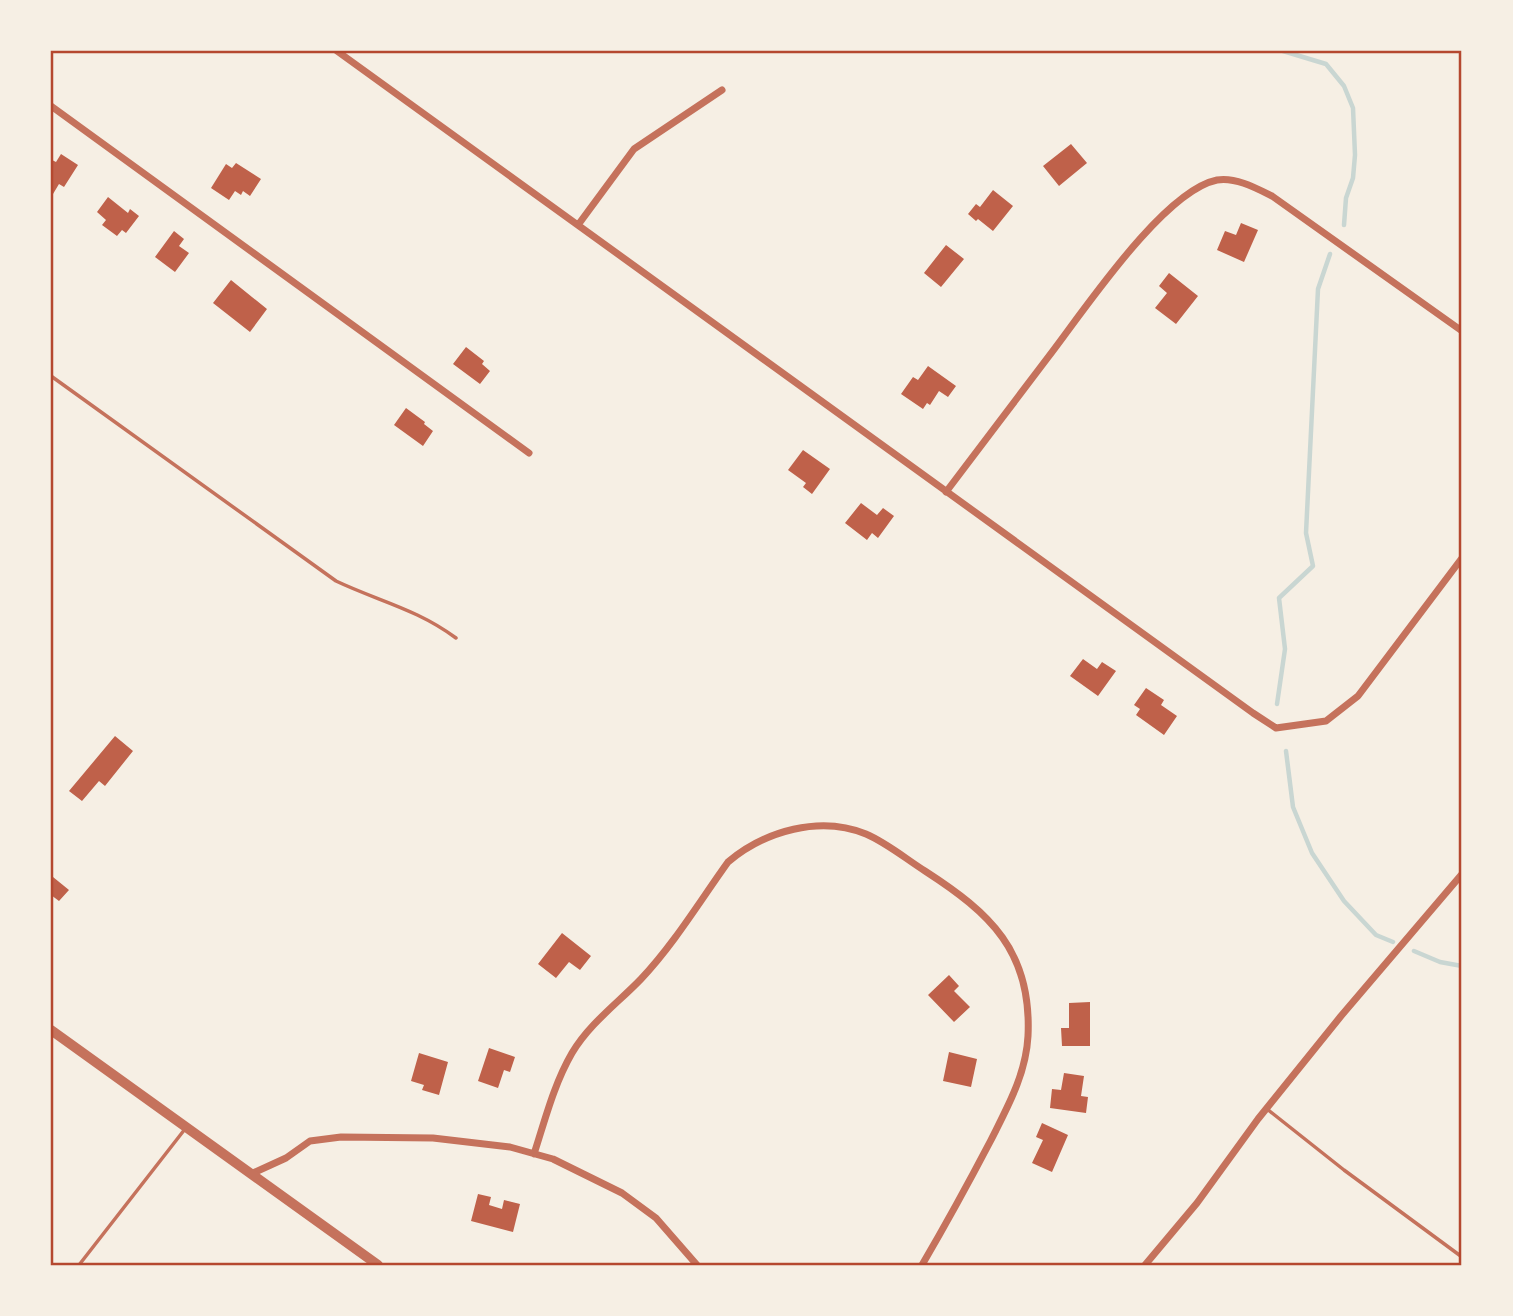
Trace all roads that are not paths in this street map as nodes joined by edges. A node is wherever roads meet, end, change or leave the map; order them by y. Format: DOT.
graph roads {
  1 [pos="337,51"];
  2 [pos="722,90"];
  3 [pos="51,106"];
  4 [pos="578,225"];
  5 [pos="1462,331"];
  6 [pos="51,376"];
  7 [pos="529,453"];
  8 [pos="946,492"];
  9 [pos="1462,558"];
  10 [pos="456,638"];
  11 [pos="1462,874"];
  12 [pos="51,1030"];
  13 [pos="1267,1109"];
  14 [pos="186,1127"];
  15 [pos="534,1154"];
  16 [pos="251,1174"];
  17 [pos="1462,1257"];
  18 [pos="79,1265"];
  19 [pos="377,1265"];
  20 [pos="697,1265"];
  21 [pos="922,1265"];
  22 [pos="1145,1265"];
  1 -- 4 [label="street"];
  2 -- 4 [label="street"];
  3 -- 7 [label="street"];
  4 -- 8 [label="street"];
  5 -- 8 [label="street"];
  6 -- 10 [label="lane"];
  8 -- 9 [label="street"];
  11 -- 13 [label="street"];
  12 -- 14 [label="street"];
  13 -- 17 [label="lane"];
  13 -- 22 [label="street"];
  14 -- 16 [label="street"];
  14 -- 18 [label="lane"];
  15 -- 16 [label="street"];
  15 -- 20 [label="street"];
  15 -- 21 [label="street"];
  16 -- 19 [label="street"];
}
